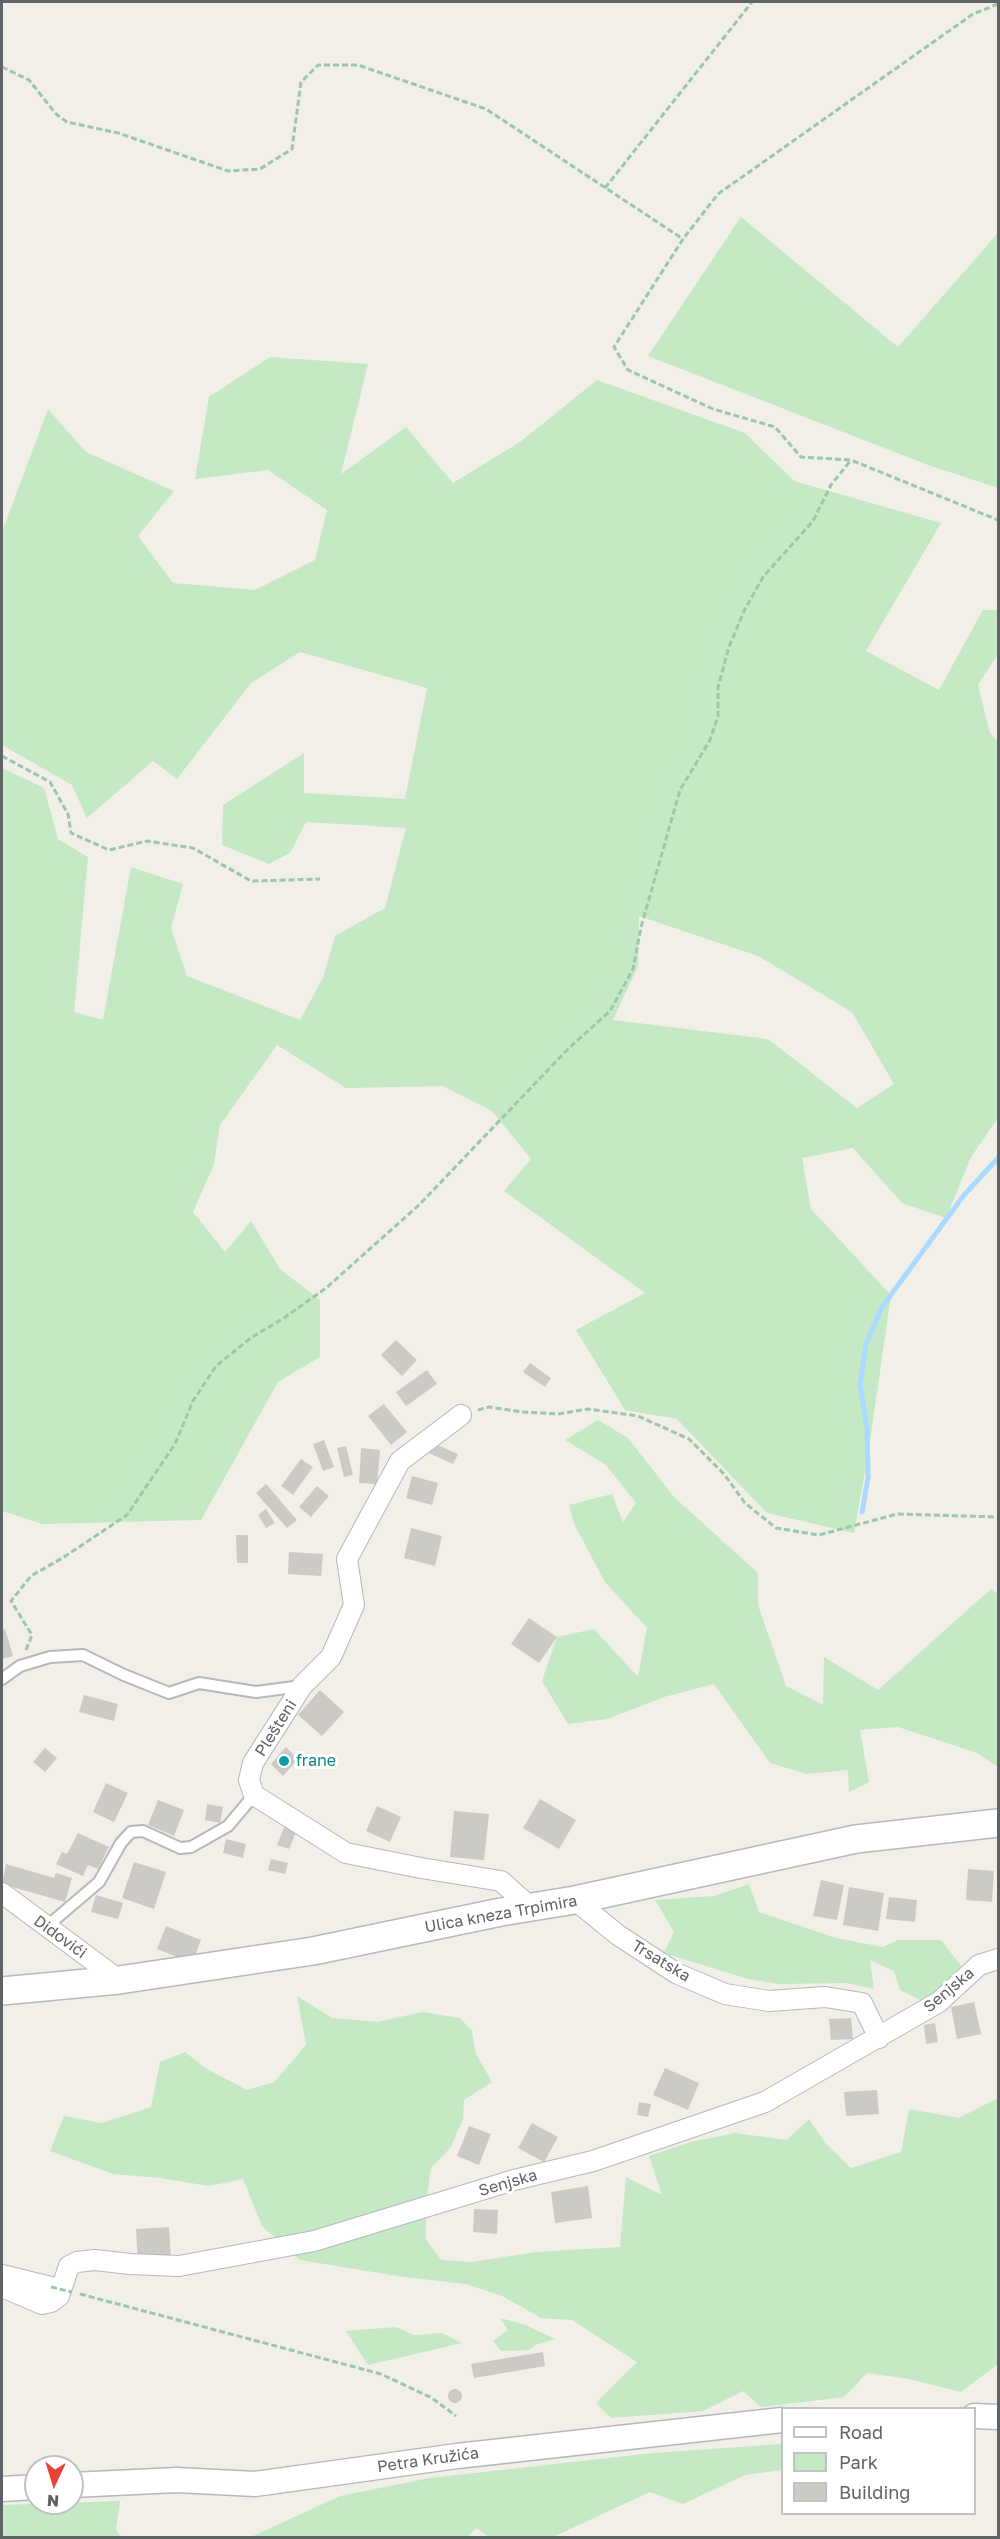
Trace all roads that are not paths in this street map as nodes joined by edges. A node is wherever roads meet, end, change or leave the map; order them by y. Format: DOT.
graph roads {
  1 [pos="461,1415"];
  2 [pos="2,1679"];
  3 [pos="302,1686"];
  4 [pos="254,1795"];
  5 [pos="999,1823"];
  6 [pos="2,1893"];
  7 [pos="575,1900"];
  8 [pos="531,1908"];
  9 [pos="45,1928"];
  10 [pos="999,1959"];
  11 [pos="119,1980"];
  12 [pos="2,1991"];
  13 [pos="879,2038"];
  14 [pos="2,2279"];
  15 [pos="51,2287"];
  16 [pos="976,2416"];
  17 [pos="999,2417"];
  18 [pos="781,2420"];
  19 [pos="84,2484"];
  20 [pos="24,2488"];
  21 [pos="2,2489"];
  1 -- 3 [label="street, Plešteni"];
  2 -- 3 [label="lane"];
  3 -- 4 [label="street, Plešteni"];
  4 -- 8 [label="street"];
  4 -- 9 [label="lane"];
  5 -- 7 [label="main road, Ulica kneza Trpimira"];
  6 -- 9 [label="street, Didovići"];
  7 -- 8 [label="main road, Ulica kneza Trpimira"];
  7 -- 13 [label="street, Trsatska"];
  8 -- 11 [label="main road, Ulica kneza Trpimira"];
  9 -- 11 [label="street, Didovići"];
  10 -- 13 [label="street, Senjska"];
  11 -- 12 [label="main road, Ulica kneza Trpimira"];
  13 -- 14 [label="street, Senjska"];
  14 -- 15 [label="street"];
  16 -- 17 [label="street"];
  18 -- 19 [label="street, Petra Kružića"];
  20 -- 21 [label="street"];
}
